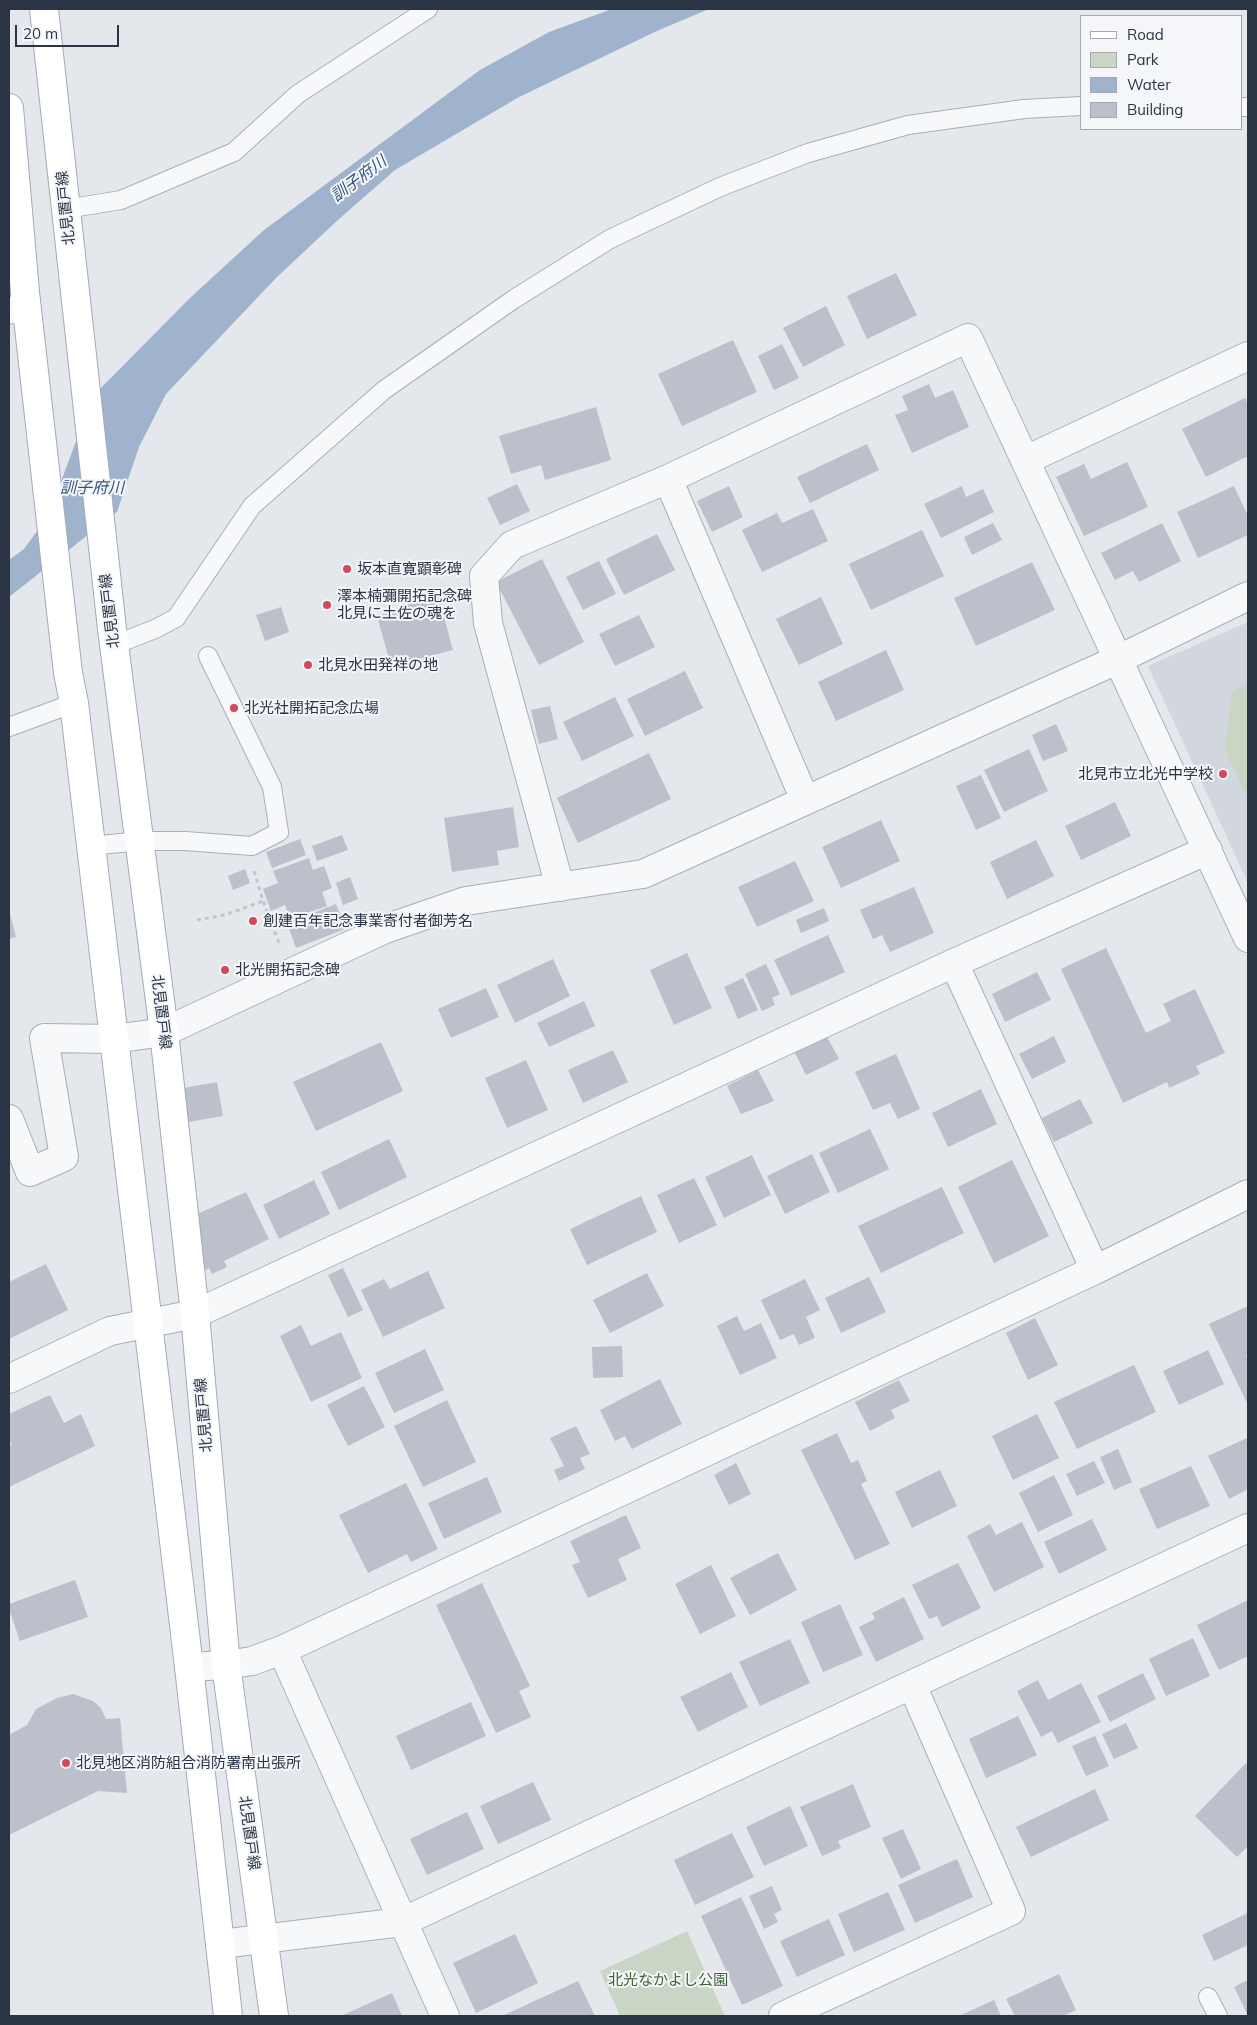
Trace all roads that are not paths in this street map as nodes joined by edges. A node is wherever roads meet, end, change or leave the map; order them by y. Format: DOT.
graph roads {
  1 [pos="44,9"];
  2 [pos="428,9"];
  3 [pos="1080,106"];
  4 [pos="9,108"];
  5 [pos="66,209"];
  6 [pos="18,317"];
  7 [pos="1248,356"];
  8 [pos="1026,460"];
  9 [pos="668,479"];
  10 [pos="1248,596"];
  11 [pos="113,637"];
  12 [pos="208,656"];
  13 [pos="1119,659"];
  14 [pos="74,703"];
  15 [pos="9,727"];
  16 [pos="805,800"];
  17 [pos="140,841"];
  18 [pos="91,846"];
  19 [pos="1208,850"];
  20 [pos="560,887"];
  21 [pos="1248,938"];
  22 [pos="954,963"];
  23 [pos="164,1032"];
  24 [pos="114,1039"];
  25 [pos="9,1119"];
  26 [pos="1248,1194"];
  27 [pos="1096,1270"];
  28 [pos="195,1314"];
  29 [pos="148,1324"];
  30 [pos="9,1379"];
  31 [pos="1248,1528"];
  32 [pos="282,1650"];
  33 [pos="226,1665"];
  34 [pos="190,1667"];
  35 [pos="912,1685"];
  36 [pos="402,1922"];
  37 [pos="263,1940"];
  38 [pos="220,1944"];
  39 [pos="1208,1997"];
  40 [pos="228,2016"];
  41 [pos="274,2016"];
  42 [pos="446,2016"];
  43 [pos="783,2016"];
  44 [pos="1218,2016"];
  1 -- 5 [label="main road, 北見置戸線"];
  2 -- 5 [label="lane"];
  3 -- 11 [label="lane"];
  4 -- 6 [label="main road"];
  5 -- 11 [label="main road, 北見置戸線"];
  6 -- 14 [label="main road"];
  7 -- 8 [label="street"];
  8 -- 9 [label="street"];
  8 -- 13 [label="street"];
  9 -- 16 [label="street"];
  9 -- 20 [label="street"];
  10 -- 13 [label="street"];
  11 -- 17 [label="main road, 北見置戸線"];
  12 -- 17 [label="lane"];
  13 -- 16 [label="street"];
  13 -- 19 [label="street"];
  14 -- 15 [label="lane"];
  14 -- 18 [label="main road"];
  16 -- 20 [label="street"];
  17 -- 18 [label="lane"];
  17 -- 23 [label="main road, 北見置戸線"];
  18 -- 24 [label="main road"];
  19 -- 21 [label="street"];
  19 -- 22 [label="street"];
  20 -- 23 [label="street"];
  22 -- 27 [label="street"];
  22 -- 28 [label="street"];
  23 -- 24 [label="street"];
  23 -- 28 [label="main road, 北見置戸線"];
  24 -- 25 [label="street"];
  24 -- 29 [label="main road"];
  26 -- 27 [label="street"];
  27 -- 32 [label="street"];
  28 -- 29 [label="street"];
  28 -- 33 [label="main road, 北見置戸線"];
  29 -- 30 [label="street"];
  29 -- 34 [label="main road"];
  31 -- 35 [label="street"];
  32 -- 33 [label="street"];
  32 -- 36 [label="street"];
  33 -- 34 [label="street"];
  33 -- 37 [label="main road, 北見置戸線"];
  34 -- 38 [label="main road"];
  35 -- 36 [label="street"];
  35 -- 43 [label="street"];
  36 -- 37 [label="street"];
  36 -- 42 [label="street"];
  37 -- 38 [label="street"];
  37 -- 41 [label="main road, 北見置戸線"];
  38 -- 40 [label="main road"];
  39 -- 44 [label="lane"];
}
